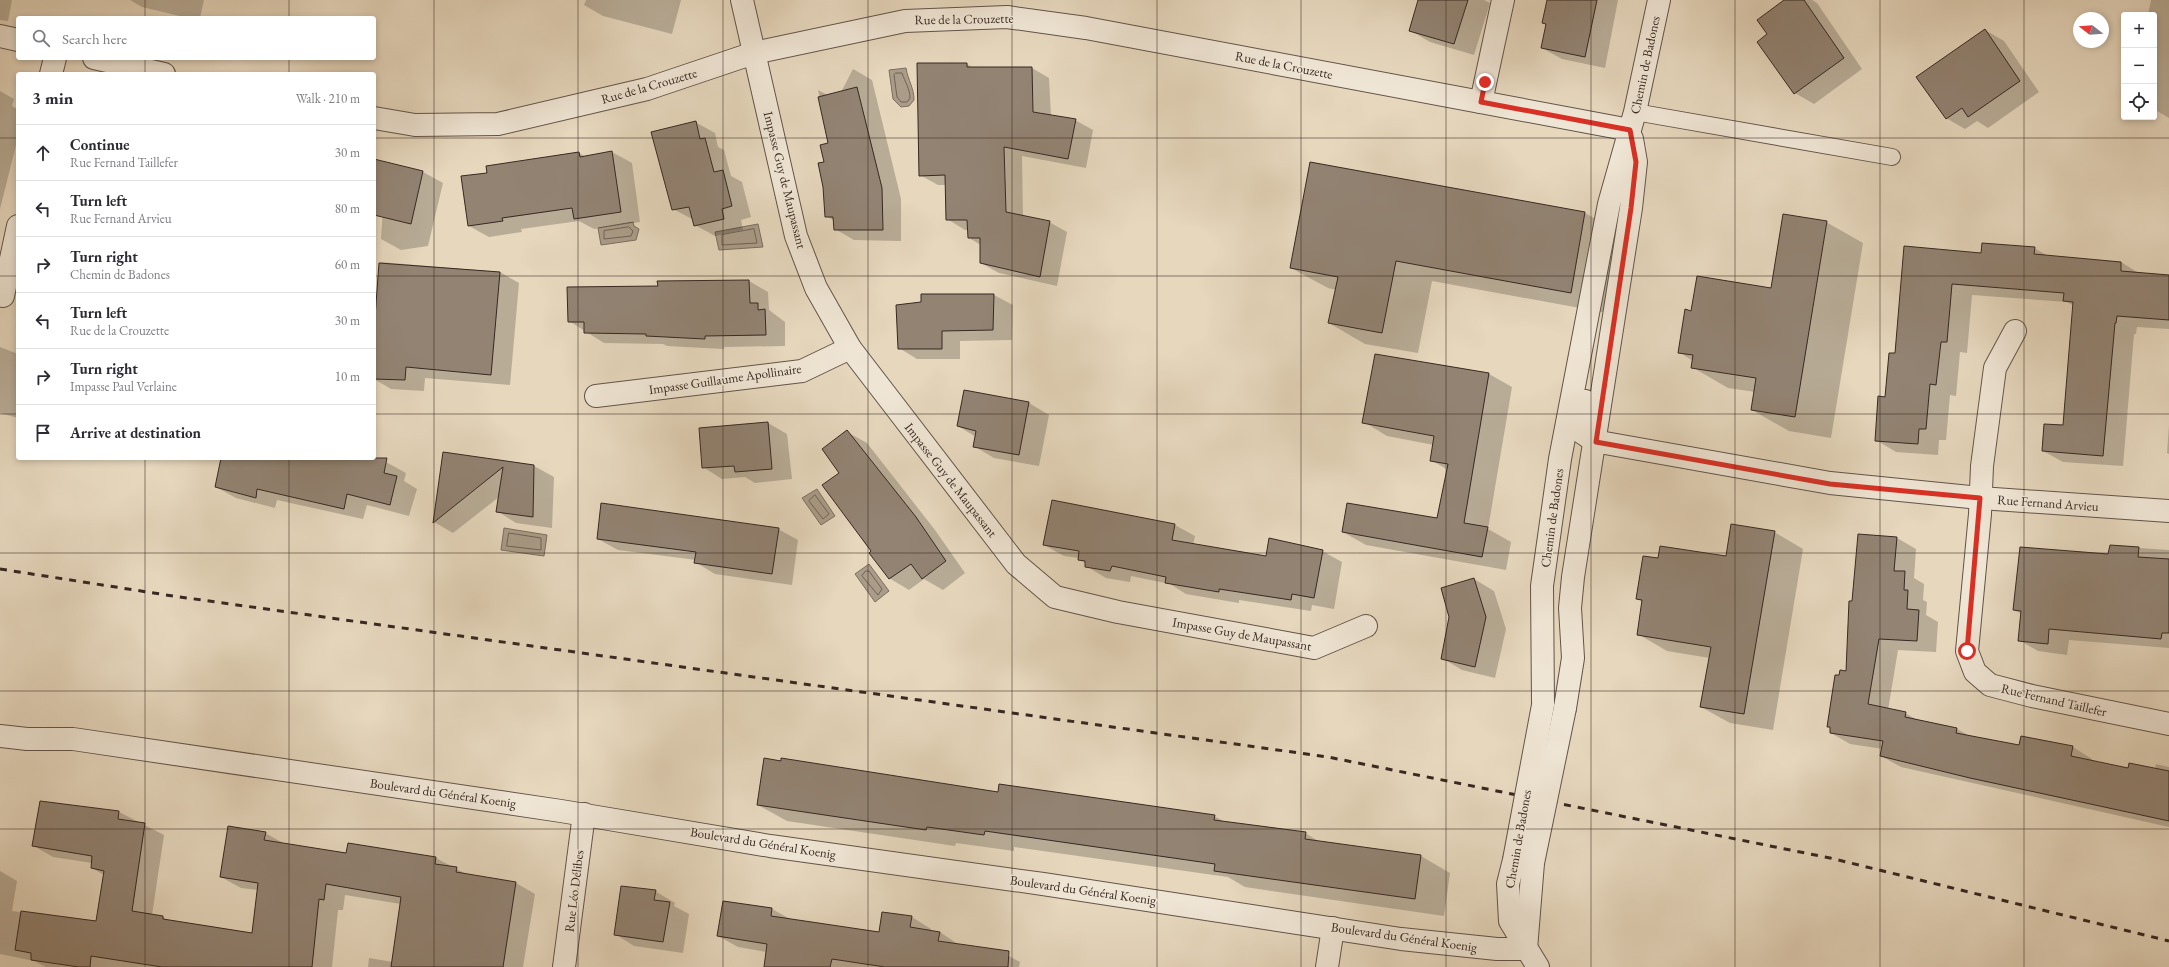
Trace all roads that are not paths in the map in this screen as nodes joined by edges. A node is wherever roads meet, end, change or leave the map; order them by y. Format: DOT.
graph roads {
  1 [pos="742,0"];
  2 [pos="1503,0"];
  3 [pos="1659,0"];
  4 [pos="0,36"];
  5 [pos="16,40"];
  6 [pos="754,54"];
  7 [pos="54,60"];
  8 [pos="103,60"];
  9 [pos="52,72"];
  10 [pos="155,72"];
  11 [pos="1481,102"];
  12 [pos="376,118"];
  13 [pos="1633,121"];
  14 [pos="1892,157"];
  15 [pos="16,239"];
  16 [pos="7,297"];
  17 [pos="2015,331"];
  18 [pos="850,348"];
  19 [pos="1579,359"];
  20 [pos="596,396"];
  21 [pos="1596,442"];
  22 [pos="1980,498"];
  23 [pos="2169,512"];
  24 [pos="1366,626"];
  25 [pos="2169,724"];
  26 [pos="0,736"];
  27 [pos="584,814"];
  28 [pos="1523,861"];
  29 [pos="1333,928"];
  30 [pos="1532,958"];
  31 [pos="564,967"];
  32 [pos="1327,967"];
  1 -- 6 [label="street, Impasse Guy de Maupassant"];
  2 -- 11 [label="street"];
  3 -- 13 [label="street, Chemin de Badones"];
  4 -- 5 [label="street"];
  6 -- 11 [label="street, Rue de la Crouzette"];
  6 -- 12 [label="street, Rue de la Crouzette"];
  6 -- 18 [label="street, Impasse Guy de Maupassant"];
  7 -- 9 [label="street"];
  8 -- 10 [label="street"];
  11 -- 13 [label="street, Rue de la Crouzette"];
  13 -- 14 [label="lane"];
  13 -- 19 [label="street, Chemin de Badones"];
  13 -- 21 [label="street, Chemin de Badones"];
  15 -- 16 [label="street"];
  17 -- 22 [label="street, Rue Fernand Taillefer"];
  18 -- 20 [label="street, Impasse Guillaume Apollinaire"];
  18 -- 24 [label="street, Impasse Guy de Maupassant"];
  19 -- 21 [label="street, Chemin de Badones"];
  19 -- 28 [label="street, Chemin de Badones, bridge"];
  21 -- 22 [label="street, Rue Fernand Arvieu"];
  21 -- 28 [label="street, Chemin de Badones, bridge"];
  22 -- 23 [label="street, Rue Fernand Arvieu"];
  22 -- 25 [label="street, Rue Fernand Taillefer"];
  26 -- 27 [label="street, Boulevard du Général Koenig"];
  27 -- 29 [label="street, Boulevard du Général Koenig"];
  27 -- 31 [label="street, Rue Léo Délibes"];
  28 -- 30 [label="street, Chemin de Badones"];
  29 -- 30 [label="street, Boulevard du Général Koenig"];
  29 -- 32 [label="street"];
}
